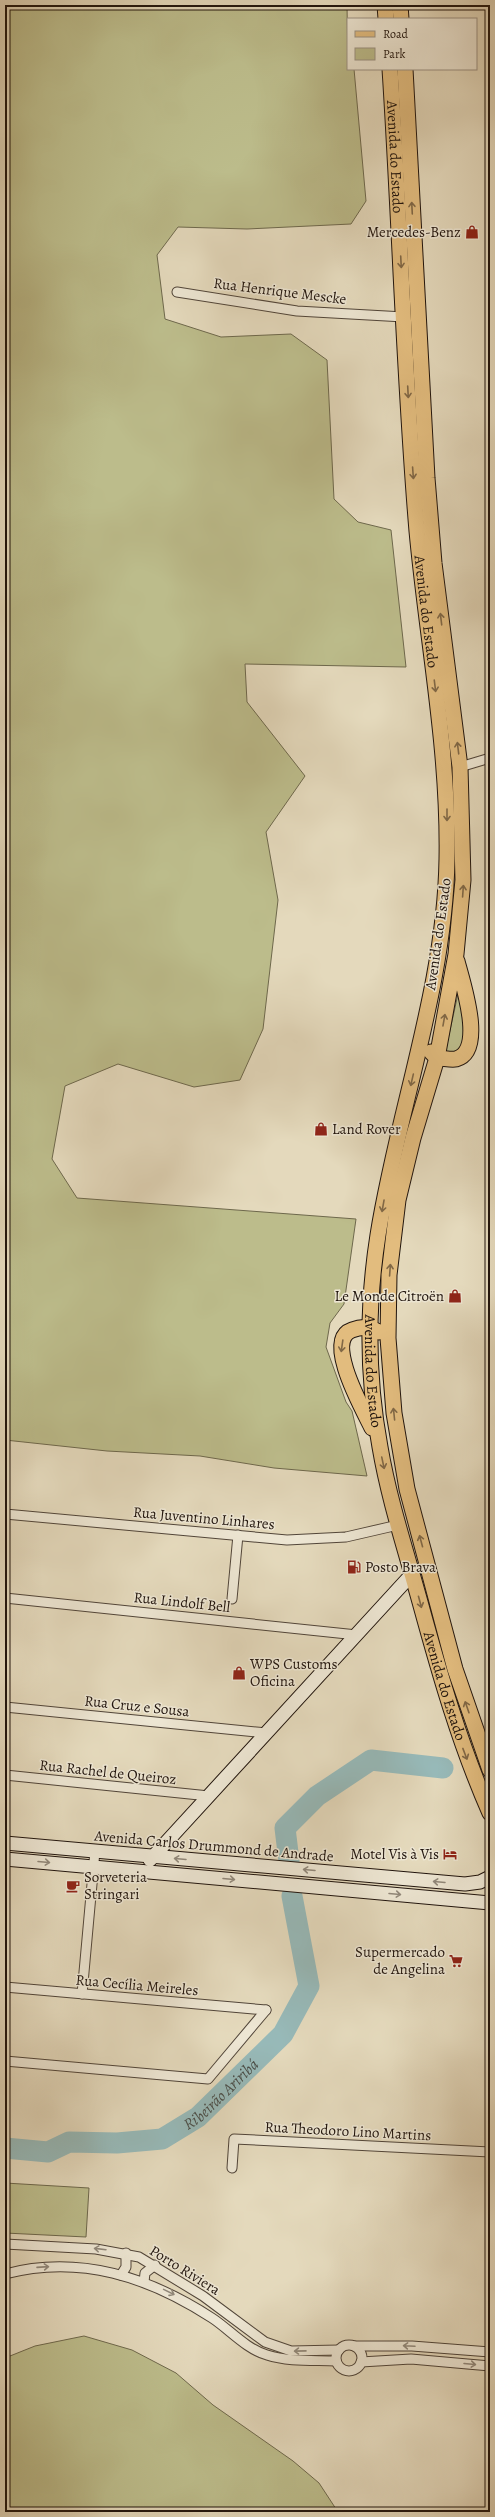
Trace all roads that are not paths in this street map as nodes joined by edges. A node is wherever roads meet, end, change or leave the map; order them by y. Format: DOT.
graph roads {
  1 [pos="385,5"];
  2 [pos="400,5"];
  3 [pos="386,18"];
  4 [pos="401,18"];
  5 [pos="390,70"];
  6 [pos="405,70"];
  7 [pos="177,292"];
  8 [pos="404,317"];
  9 [pos="490,758"];
  10 [pos="460,767"];
  11 [pos="456,954"];
  12 [pos="421,1042"];
  13 [pos="437,1058"];
  14 [pos="370,1327"];
  15 [pos="388,1338"];
  16 [pos="379,1444"];
  17 [pos="5,1514"];
  18 [pos="398,1525"];
  19 [pos="238,1535"];
  20 [pos="412,1574"];
  21 [pos="5,1598"];
  22 [pos="232,1599"];
  23 [pos="356,1635"];
  24 [pos="5,1707"];
  25 [pos="267,1733"];
  26 [pos="483,1736"];
  27 [pos="490,1770"];
  28 [pos="5,1775"];
  29 [pos="209,1796"];
  30 [pos="490,1813"];
  31 [pos="5,1843"];
  32 [pos="95,1851"];
  33 [pos="153,1856"];
  34 [pos="5,1858"];
  35 [pos="93,1867"];
  36 [pos="144,1871"];
  37 [pos="358,1874"];
  38 [pos="490,1877"];
  39 [pos="465,1884"];
  40 [pos="356,1890"];
  41 [pos="464,1901"];
  42 [pos="490,1903"];
  43 [pos="5,1987"];
  44 [pos="82,1994"];
  45 [pos="5,2061"];
  46 [pos="490,2152"];
  47 [pos="232,2168"];
  48 [pos="5,2244"];
  49 [pos="126,2253"];
  50 [pos="155,2265"];
  51 [pos="5,2274"];
  52 [pos="121,2275"];
  53 [pos="144,2282"];
  54 [pos="354,2346"];
  55 [pos="434,2348"];
  56 [pos="457,2349"];
  57 [pos="339,2350"];
  58 [pos="490,2352"];
  59 [pos="433,2360"];
  60 [pos="336,2361"];
  61 [pos="361,2362"];
  62 [pos="456,2362"];
  63 [pos="490,2366"];
  1 -- 3 [label="main road"];
  2 -- 4 [label="main road"];
  5 -- 8 [label="main road, Avenida do Estado, one-way"];
  10 -- 6 [label="main road, Avenida do Estado, one-way"];
  7 -- 8 [label="street, Rua Henrique Mescke"];
  8 -- 12 [label="main road, Avenida do Estado, one-way"];
  9 -- 10 [label="street"];
  11 -- 10 [label="main road, Avenida do Estado, one-way"];
  13 -- 11 [label="main road, Avenida do Estado, one-way"];
  11 -- 13 [label="main road"];
  12 -- 13 [label="main road"];
  12 -- 14 [label="main road, Avenida do Estado, one-way"];
  15 -- 13 [label="main road, Avenida do Estado, one-way"];
  14 -- 15 [label="main road"];
  14 -- 16 [label="main road, Avenida do Estado"];
  14 -- 16 [label="main road, one-way"];
  26 -- 15 [label="main road, Avenida do Estado, one-way"];
  16 -- 18 [label="main road, Avenida do Estado, one-way"];
  17 -- 19 [label="street, Rua Juventino Linhares"];
  18 -- 19 [label="street, Rua Juventino Linhares"];
  18 -- 20 [label="main road, Avenida do Estado"];
  19 -- 22 [label="street"];
  20 -- 23 [label="main road"];
  20 -- 30 [label="main road, Avenida do Estado, one-way"];
  21 -- 23 [label="street, Rua Lindolf Bell"];
  23 -- 25 [label="main road"];
  24 -- 25 [label="street, Rua Cruz e Sousa"];
  25 -- 29 [label="main road"];
  26 -- 27 [label="main road, Avenida do Estado"];
  28 -- 29 [label="street, Rua Rachel de Queiroz"];
  29 -- 33 [label="main road"];
  31 -- 32 [label="main road, Avenida Carlos Drummond de Andrade"];
  32 -- 33 [label="main road, Avenida Carlos Drummond de Andrade"];
  32 -- 35 [label="street"];
  33 -- 36 [label="main road"];
  37 -- 33 [label="main road, Avenida Carlos Drummond de Andrade, one-way"];
  34 -- 35 [label="main road, Avenida Carlos Drummond de Andrade, one-way"];
  35 -- 36 [label="main road, Avenida Carlos Drummond de Andrade"];
  35 -- 44 [label="street"];
  36 -- 40 [label="main road, Avenida Carlos Drummond de Andrade, one-way"];
  39 -- 37 [label="main road, Avenida Carlos Drummond de Andrade, one-way"];
  37 -- 40 [label="main road"];
  38 -- 39 [label="main road, Avenida Carlos Drummond de Andrade"];
  39 -- 41 [label="main road"];
  40 -- 41 [label="main road, Avenida Carlos Drummond de Andrade, one-way"];
  41 -- 42 [label="main road, Avenida Carlos Drummond de Andrade"];
  43 -- 44 [label="street, Rua Cecília Meireles"];
  44 -- 45 [label="street, Rua Cecília Meireles"];
  46 -- 47 [label="street, Rua Theodoro Lino Martins"];
  49 -- 48 [label="street, Porto Riviera, one-way"];
  49 -- 50 [label="street, Porto Riviera"];
  49 -- 52 [label="street"];
  50 -- 53 [label="street"];
  57 -- 50 [label="street, Porto Riviera, one-way"];
  51 -- 52 [label="street, Porto Riviera, one-way"];
  52 -- 53 [label="street, Porto Riviera"];
  53 -- 60 [label="street, Porto Riviera, one-way"];
  55 -- 54 [label="street, one-way"];
  54 -- 57 [label="street"];
  54 -- 61 [label="street"];
  55 -- 56 [label="street"];
  55 -- 59 [label="street"];
  56 -- 58 [label="street"];
  56 -- 62 [label="street"];
  57 -- 60 [label="street"];
  59 -- 61 [label="street"];
  59 -- 62 [label="street"];
  60 -- 61 [label="street"];
  62 -- 63 [label="street, one-way"];
}
